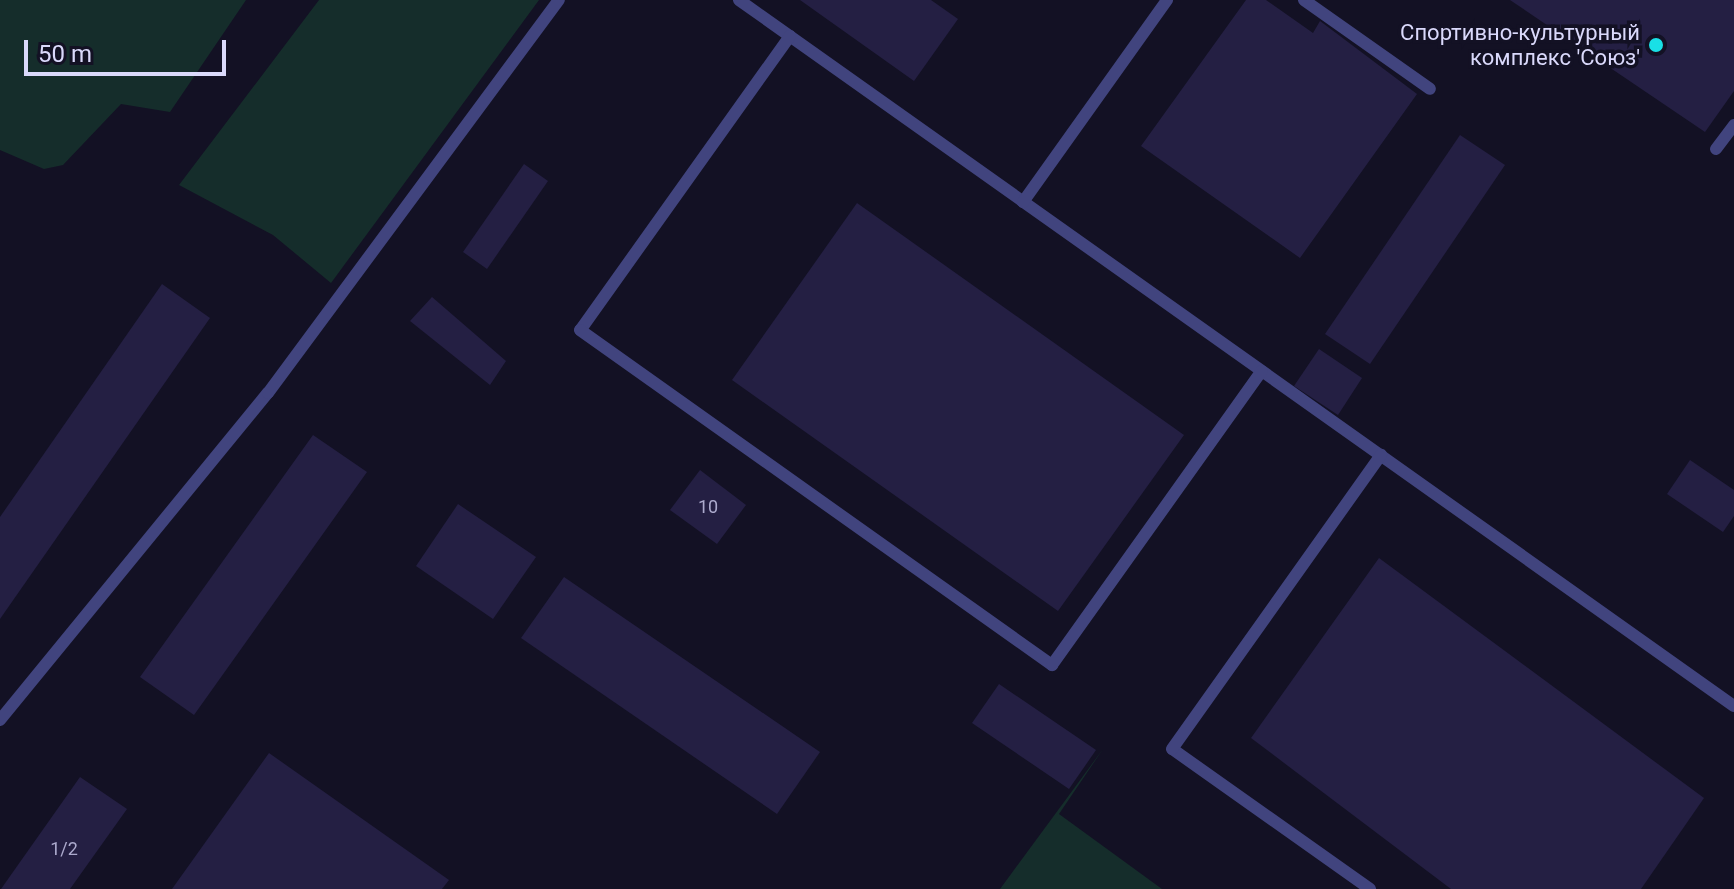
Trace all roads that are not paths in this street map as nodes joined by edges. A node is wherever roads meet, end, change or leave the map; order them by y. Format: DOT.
graph roads {
  1 [pos="559,0"];
  2 [pos="739,0"];
  3 [pos="1167,0"];
  4 [pos="1304,0"];
  5 [pos="790,36"];
  6 [pos="1430,89"];
  7 [pos="1734,125"];
  8 [pos="1716,149"];
  9 [pos="1023,202"];
  10 [pos="1262,371"];
  11 [pos="1381,455"];
  12 [pos="1734,706"];
  13 [pos="0,720"];
  14 [pos="1370,889"];
  1 -- 13 [label="lane"];
  2 -- 5 [label="lane"];
  3 -- 9 [label="lane"];
  4 -- 6 [label="lane"];
  5 -- 9 [label="lane"];
  5 -- 10 [label="lane"];
  7 -- 8 [label="lane"];
  9 -- 10 [label="lane"];
  10 -- 11 [label="lane"];
  11 -- 12 [label="lane"];
  11 -- 14 [label="lane"];
}
